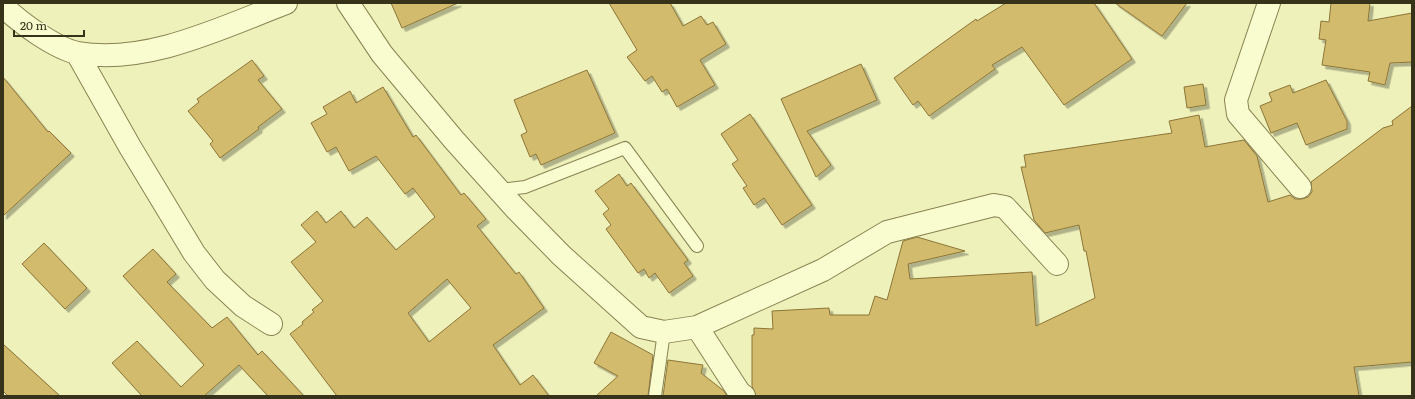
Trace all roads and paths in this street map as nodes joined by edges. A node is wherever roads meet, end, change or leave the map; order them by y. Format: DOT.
graph roads {
  1 [pos="286,3"];
  2 [pos="348,3"];
  3 [pos="1269,3"];
  4 [pos="3,6"];
  5 [pos="77,53"];
  6 [pos="1300,188"];
  7 [pos="499,190"];
  8 [pos="697,246"];
  9 [pos="1057,264"];
  10 [pos="271,324"];
  11 [pos="697,327"];
  12 [pos="664,332"];
  13 [pos="655,396"];
  14 [pos="744,396"];
  1 -- 5 [label="street"];
  2 -- 7 [label="street"];
  3 -- 6 [label="street"];
  4 -- 5 [label="street"];
  5 -- 10 [label="street"];
  7 -- 8 [label="lane"];
  7 -- 12 [label="street"];
  9 -- 11 [label="street"];
  11 -- 12 [label="street"];
  11 -- 14 [label="street"];
  12 -- 13 [label="lane"];
}
